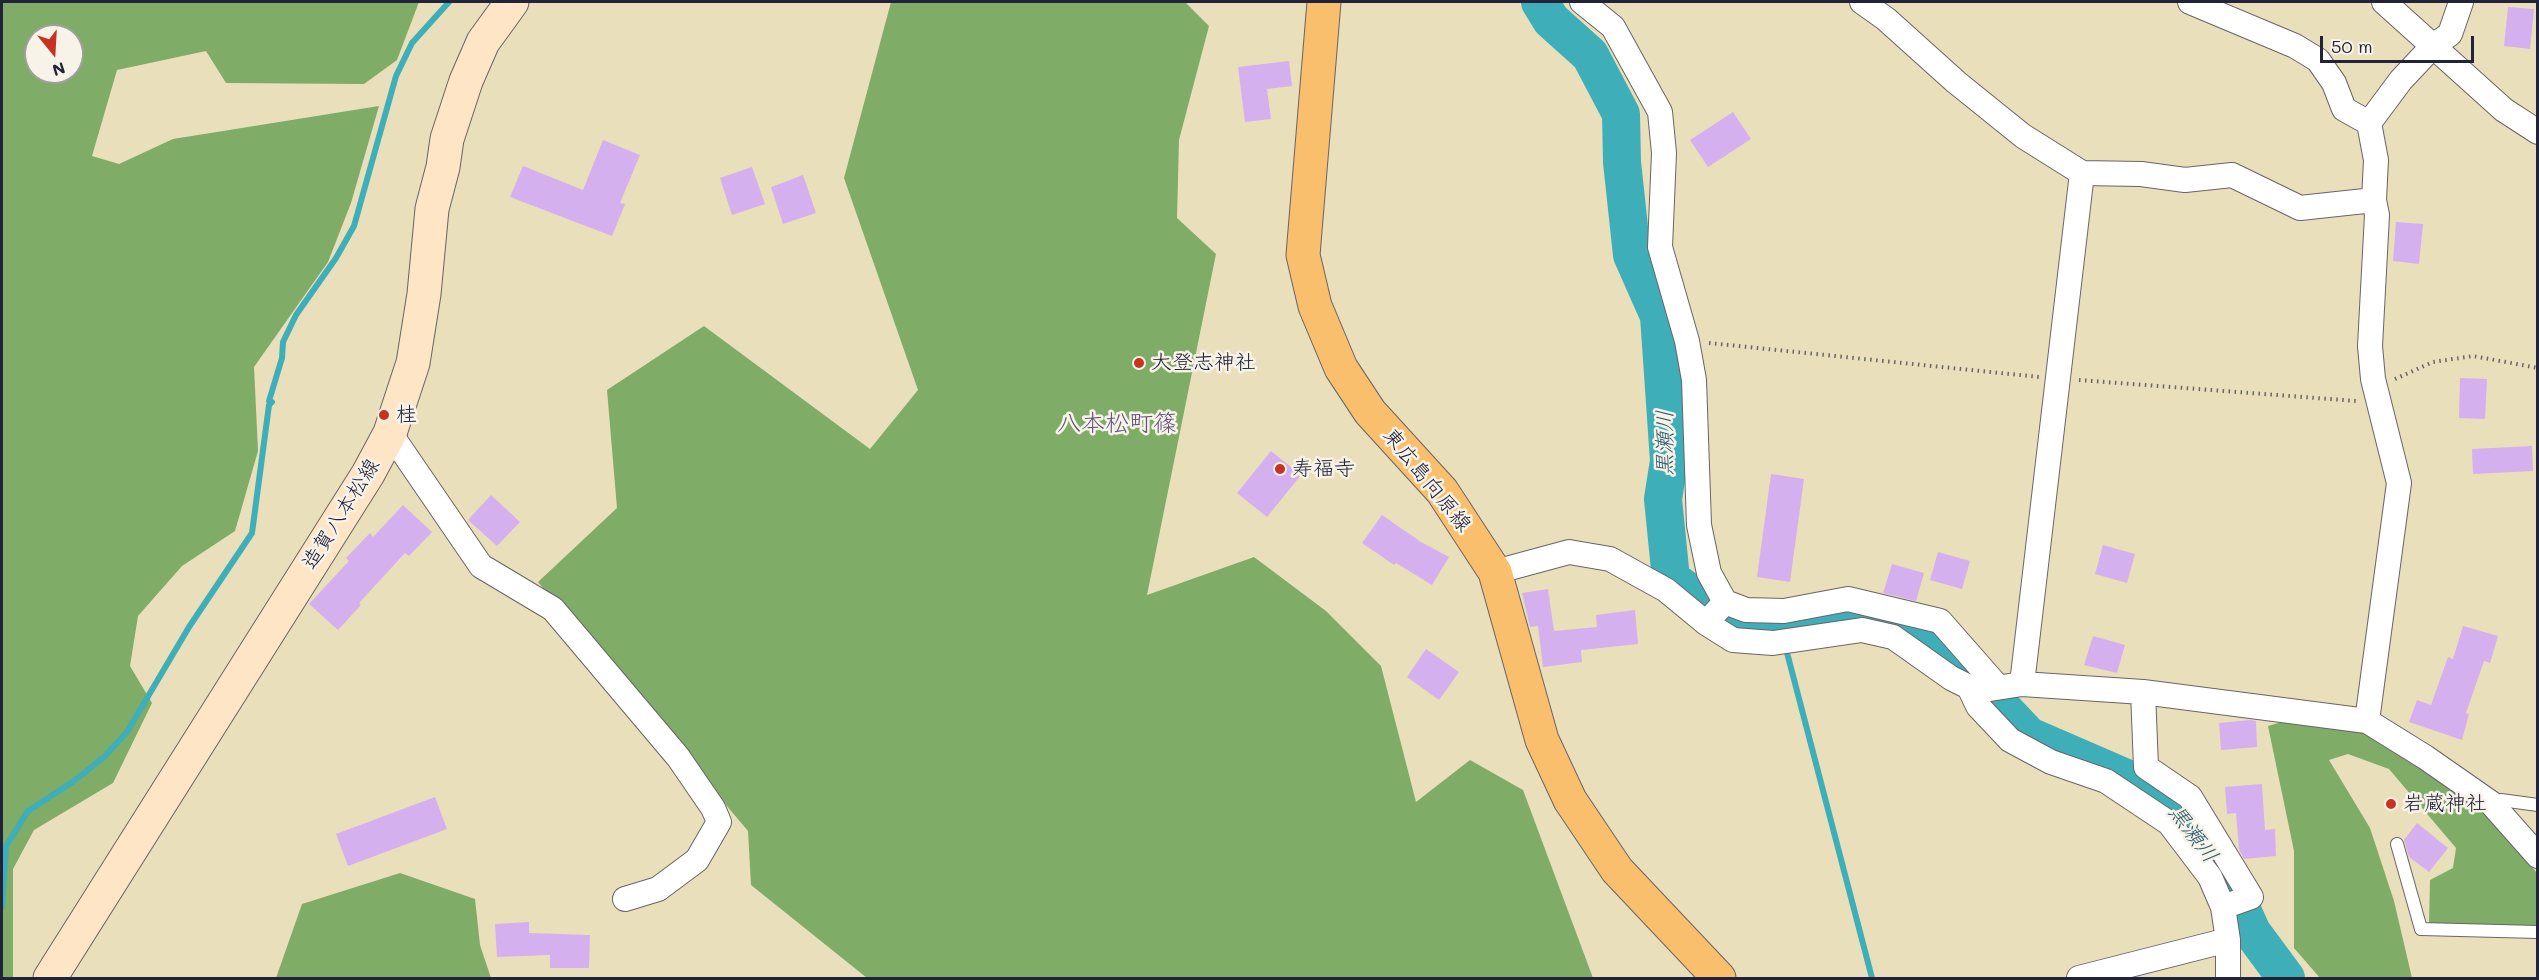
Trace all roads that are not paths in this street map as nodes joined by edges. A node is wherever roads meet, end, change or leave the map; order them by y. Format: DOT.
graph roads {
  1 [pos="512,2"];
  2 [pos="1324,2"];
  3 [pos="1582,2"];
  4 [pos="1862,2"];
  5 [pos="2190,2"];
  6 [pos="2384,2"];
  7 [pos="2461,2"];
  8 [pos="2433,46"];
  9 [pos="2369,123"];
  10 [pos="2538,132"];
  11 [pos="2082,173"];
  12 [pos="2374,200"];
  13 [pos="390,433"];
  14 [pos="1496,572"];
  15 [pos="1716,613"];
  16 [pos="2010,685"];
  17 [pos="1969,687"];
  18 [pos="2143,692"];
  19 [pos="2367,721"];
  20 [pos="2147,787"];
  21 [pos="2491,803"];
  22 [pos="2538,805"];
  23 [pos="2397,844"];
  24 [pos="2538,856"];
  25 [pos="625,899"];
  26 [pos="2223,907"];
  27 [pos="2538,932"];
  28 [pos="2228,940"];
  29 [pos="50,978"];
  30 [pos="1719,978"];
  31 [pos="2079,978"];
  32 [pos="2228,978"];
  1 -- 13 [label="main road, 造賀八本松線"];
  2 -- 14 [label="main road, 東広島向原線"];
  3 -- 15 [label="street"];
  4 -- 11 [label="street"];
  5 -- 9 [label="street"];
  6 -- 8 [label="street"];
  7 -- 8 [label="street"];
  8 -- 9 [label="street"];
  8 -- 10 [label="street"];
  9 -- 12 [label="street"];
  11 -- 12 [label="street"];
  11 -- 16 [label="street"];
  12 -- 19 [label="street"];
  13 -- 25 [label="street"];
  13 -- 29 [label="main road, 造賀八本松線"];
  14 -- 15 [label="street"];
  14 -- 30 [label="main road, 東広島向原線"];
  15 -- 16 [label="street"];
  15 -- 17 [label="street"];
  16 -- 17 [label="street"];
  16 -- 18 [label="street"];
  17 -- 20 [label="street"];
  18 -- 19 [label="street"];
  18 -- 20 [label="street"];
  19 -- 21 [label="street"];
  20 -- 26 [label="street"];
  20 -- 26 [label="street"];
  21 -- 22 [label="lane"];
  21 -- 24 [label="street"];
  23 -- 27 [label="lane"];
  26 -- 28 [label="street"];
  28 -- 31 [label="street"];
  28 -- 32 [label="street"];
}
